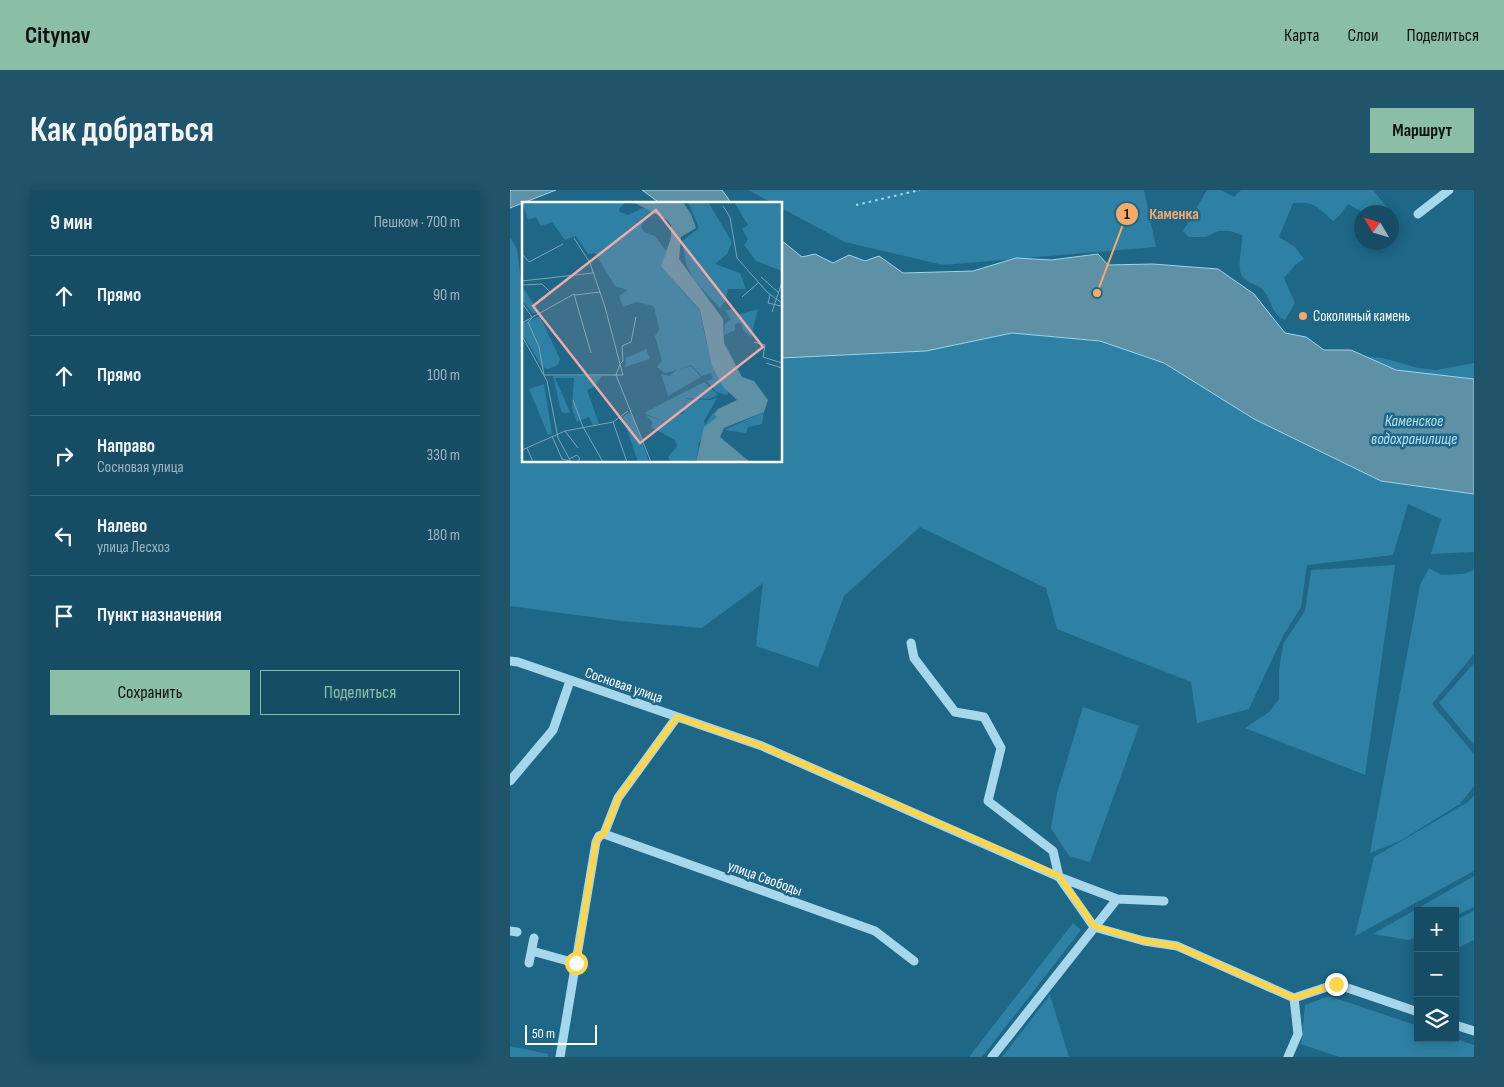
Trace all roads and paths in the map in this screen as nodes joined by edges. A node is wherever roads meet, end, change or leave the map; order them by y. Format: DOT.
graph roads {
  1 [pos="920,190"];
  2 [pos="1449,190"];
  3 [pos="856,205"];
  4 [pos="1418,214"];
  5 [pos="911,643"];
  6 [pos="510,661"];
  7 [pos="570,681"];
  8 [pos="677,717"];
  9 [pos="510,781"];
  10 [pos="602,835"];
  11 [pos="1059,876"];
  12 [pos="1116,899"];
  13 [pos="1164,901"];
  14 [pos="1094,926"];
  15 [pos="534,938"];
  16 [pos="532,951"];
  17 [pos="914,961"];
  18 [pos="529,963"];
  19 [pos="576,963"];
  20 [pos="1294,998"];
  21 [pos="1414,1011"];
  22 [pos="1459,1026"];
  23 [pos="1474,1031"];
  24 [pos="560,1057"];
  25 [pos="992,1057"];
  26 [pos="1288,1057"];
  1 -- 3 [label="path"];
  2 -- 4 [label="street"];
  5 -- 11 [label="street"];
  6 -- 7 [label="street, Сосновая улица"];
  7 -- 8 [label="street, Сосновая улица"];
  7 -- 9 [label="street"];
  8 -- 10 [label="street"];
  8 -- 11 [label="street, Сосновая улица"];
  10 -- 17 [label="street, улица Свободы"];
  10 -- 19 [label="street"];
  11 -- 12 [label="street, Сосновая улица"];
  11 -- 14 [label="street"];
  12 -- 13 [label="street, Сосновая улица"];
  12 -- 14 [label="street"];
  14 -- 20 [label="street"];
  14 -- 25 [label="street"];
  15 -- 16 [label="street"];
  16 -- 18 [label="street"];
  16 -- 19 [label="street"];
  19 -- 24 [label="street"];
  20 -- 21 [label="street"];
  20 -- 26 [label="street"];
  22 -- 23 [label="street"];
}
